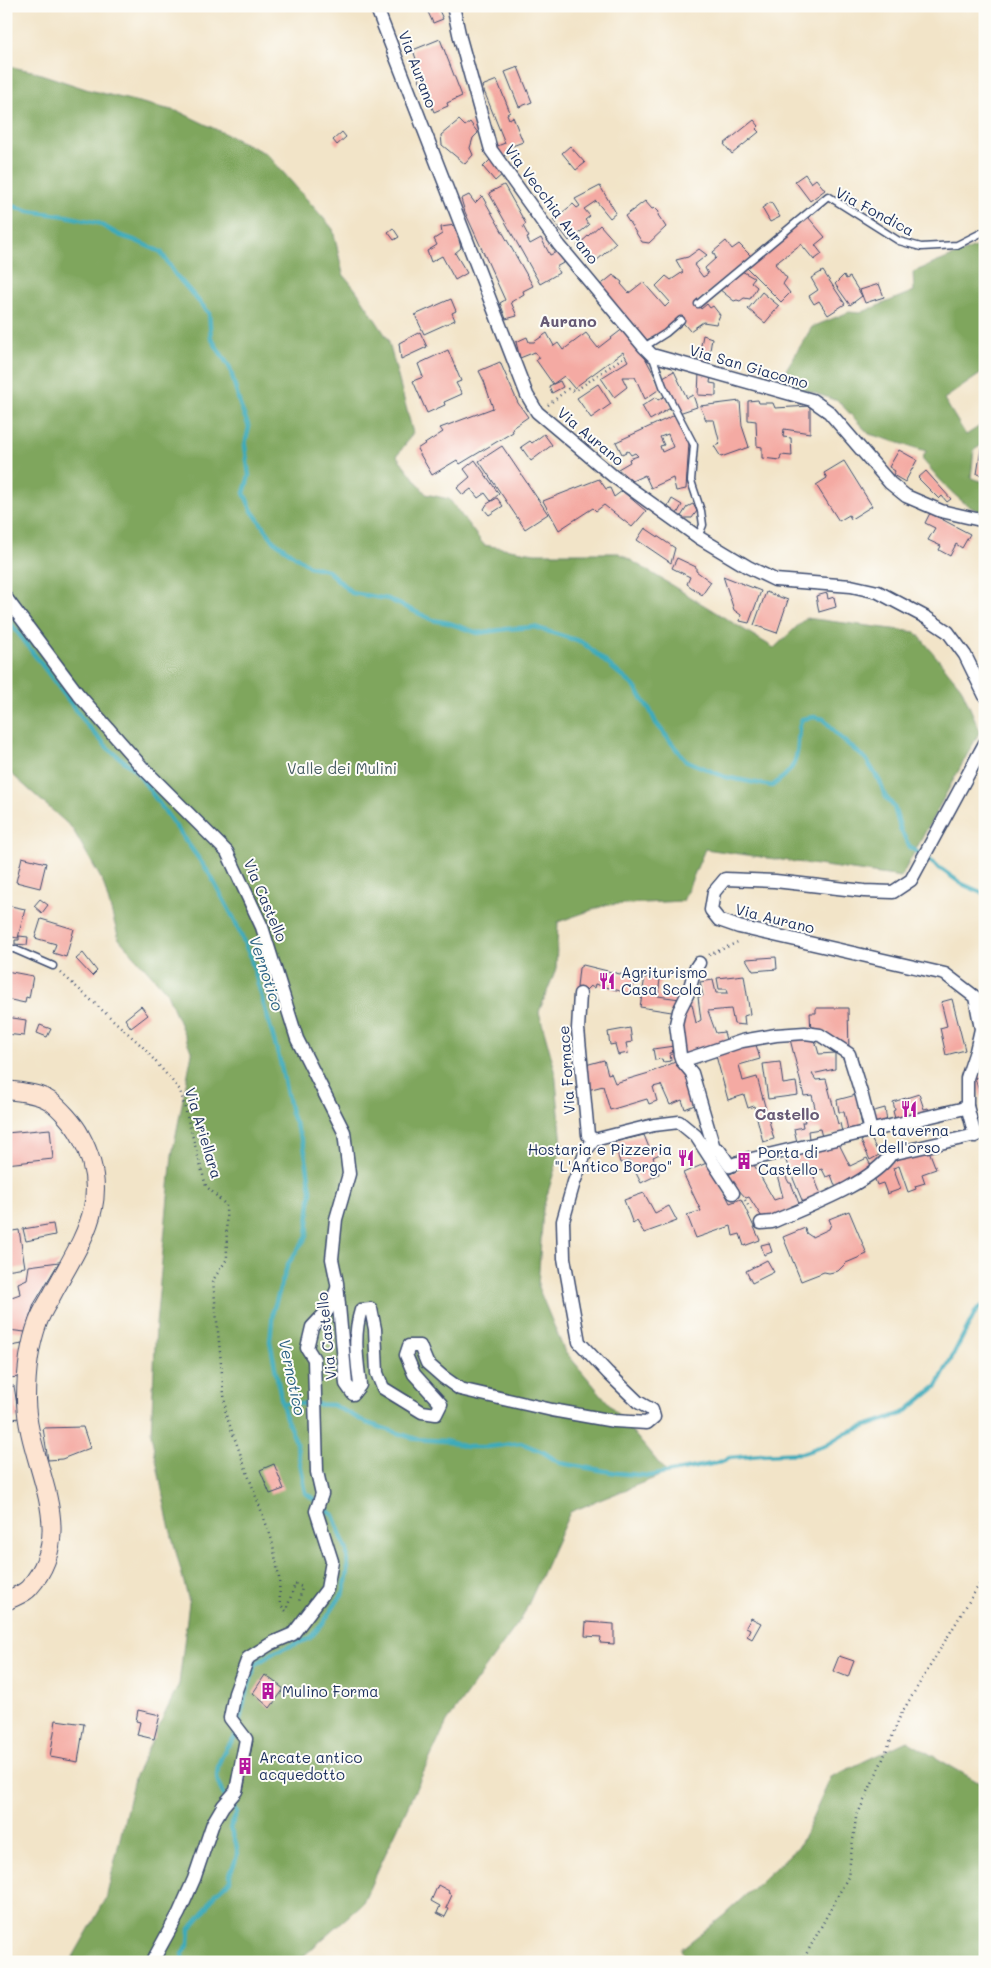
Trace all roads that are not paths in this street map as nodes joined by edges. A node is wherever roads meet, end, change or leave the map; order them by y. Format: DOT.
graph roads {
  1 [pos="376,6"];
  2 [pos="453,6"];
  3 [pos="985,231"];
  4 [pos="698,304"];
  5 [pos="681,320"];
  6 [pos="645,350"];
  7 [pos="985,520"];
  8 [pos="698,537"];
  9 [pos="6,598"];
  10 [pos="985,696"];
  11 [pos="984,746"];
  12 [pos="6,949"];
  13 [pos="699,962"];
  14 [pos="53,966"];
  15 [pos="580,994"];
  16 [pos="682,1062"];
  17 [pos="6,1090"];
  18 [pos="968,1106"];
  19 [pos="871,1131"];
  20 [pos="980,1135"];
  21 [pos="594,1140"];
  22 [pos="701,1144"];
  23 [pos="714,1148"];
  24 [pos="752,1159"];
  25 [pos="737,1163"];
  26 [pos="733,1193"];
  27 [pos="761,1223"];
  28 [pos="337,1289"];
  29 [pos="6,1601"];
  30 [pos="152,1962"];
  1 -- 8 [label="street, Via Aurano"];
  2 -- 6 [label="street, Via Vecchia Aurano"];
  3 -- 4 [label="lane, Via Fondica"];
  5 -- 6 [label="lane"];
  6 -- 7 [label="street, Via San Giacomo"];
  6 -- 8 [label="lane, Via Vecchia Aurano"];
  8 -- 10 [label="street, Via Aurano"];
  9 -- 28 [label="street, Via Castello"];
  11 -- 18 [label="street, Via Aurano"];
  12 -- 14 [label="lane"];
  13 -- 16 [label="street"];
  15 -- 21 [label="street, Via Fornace"];
  16 -- 19 [label="street"];
  16 -- 23 [label="street"];
  17 -- 29 [label="main road"];
  18 -- 19 [label="street"];
  18 -- 20 [label="street, Via Aurano"];
  19 -- 24 [label="street"];
  20 -- 27 [label="street"];
  21 -- 22 [label="street"];
  21 -- 28 [label="street, Via Castello"];
  22 -- 23 [label="street"];
  22 -- 26 [label="street"];
  23 -- 25 [label="street"];
  28 -- 30 [label="street"];
}
